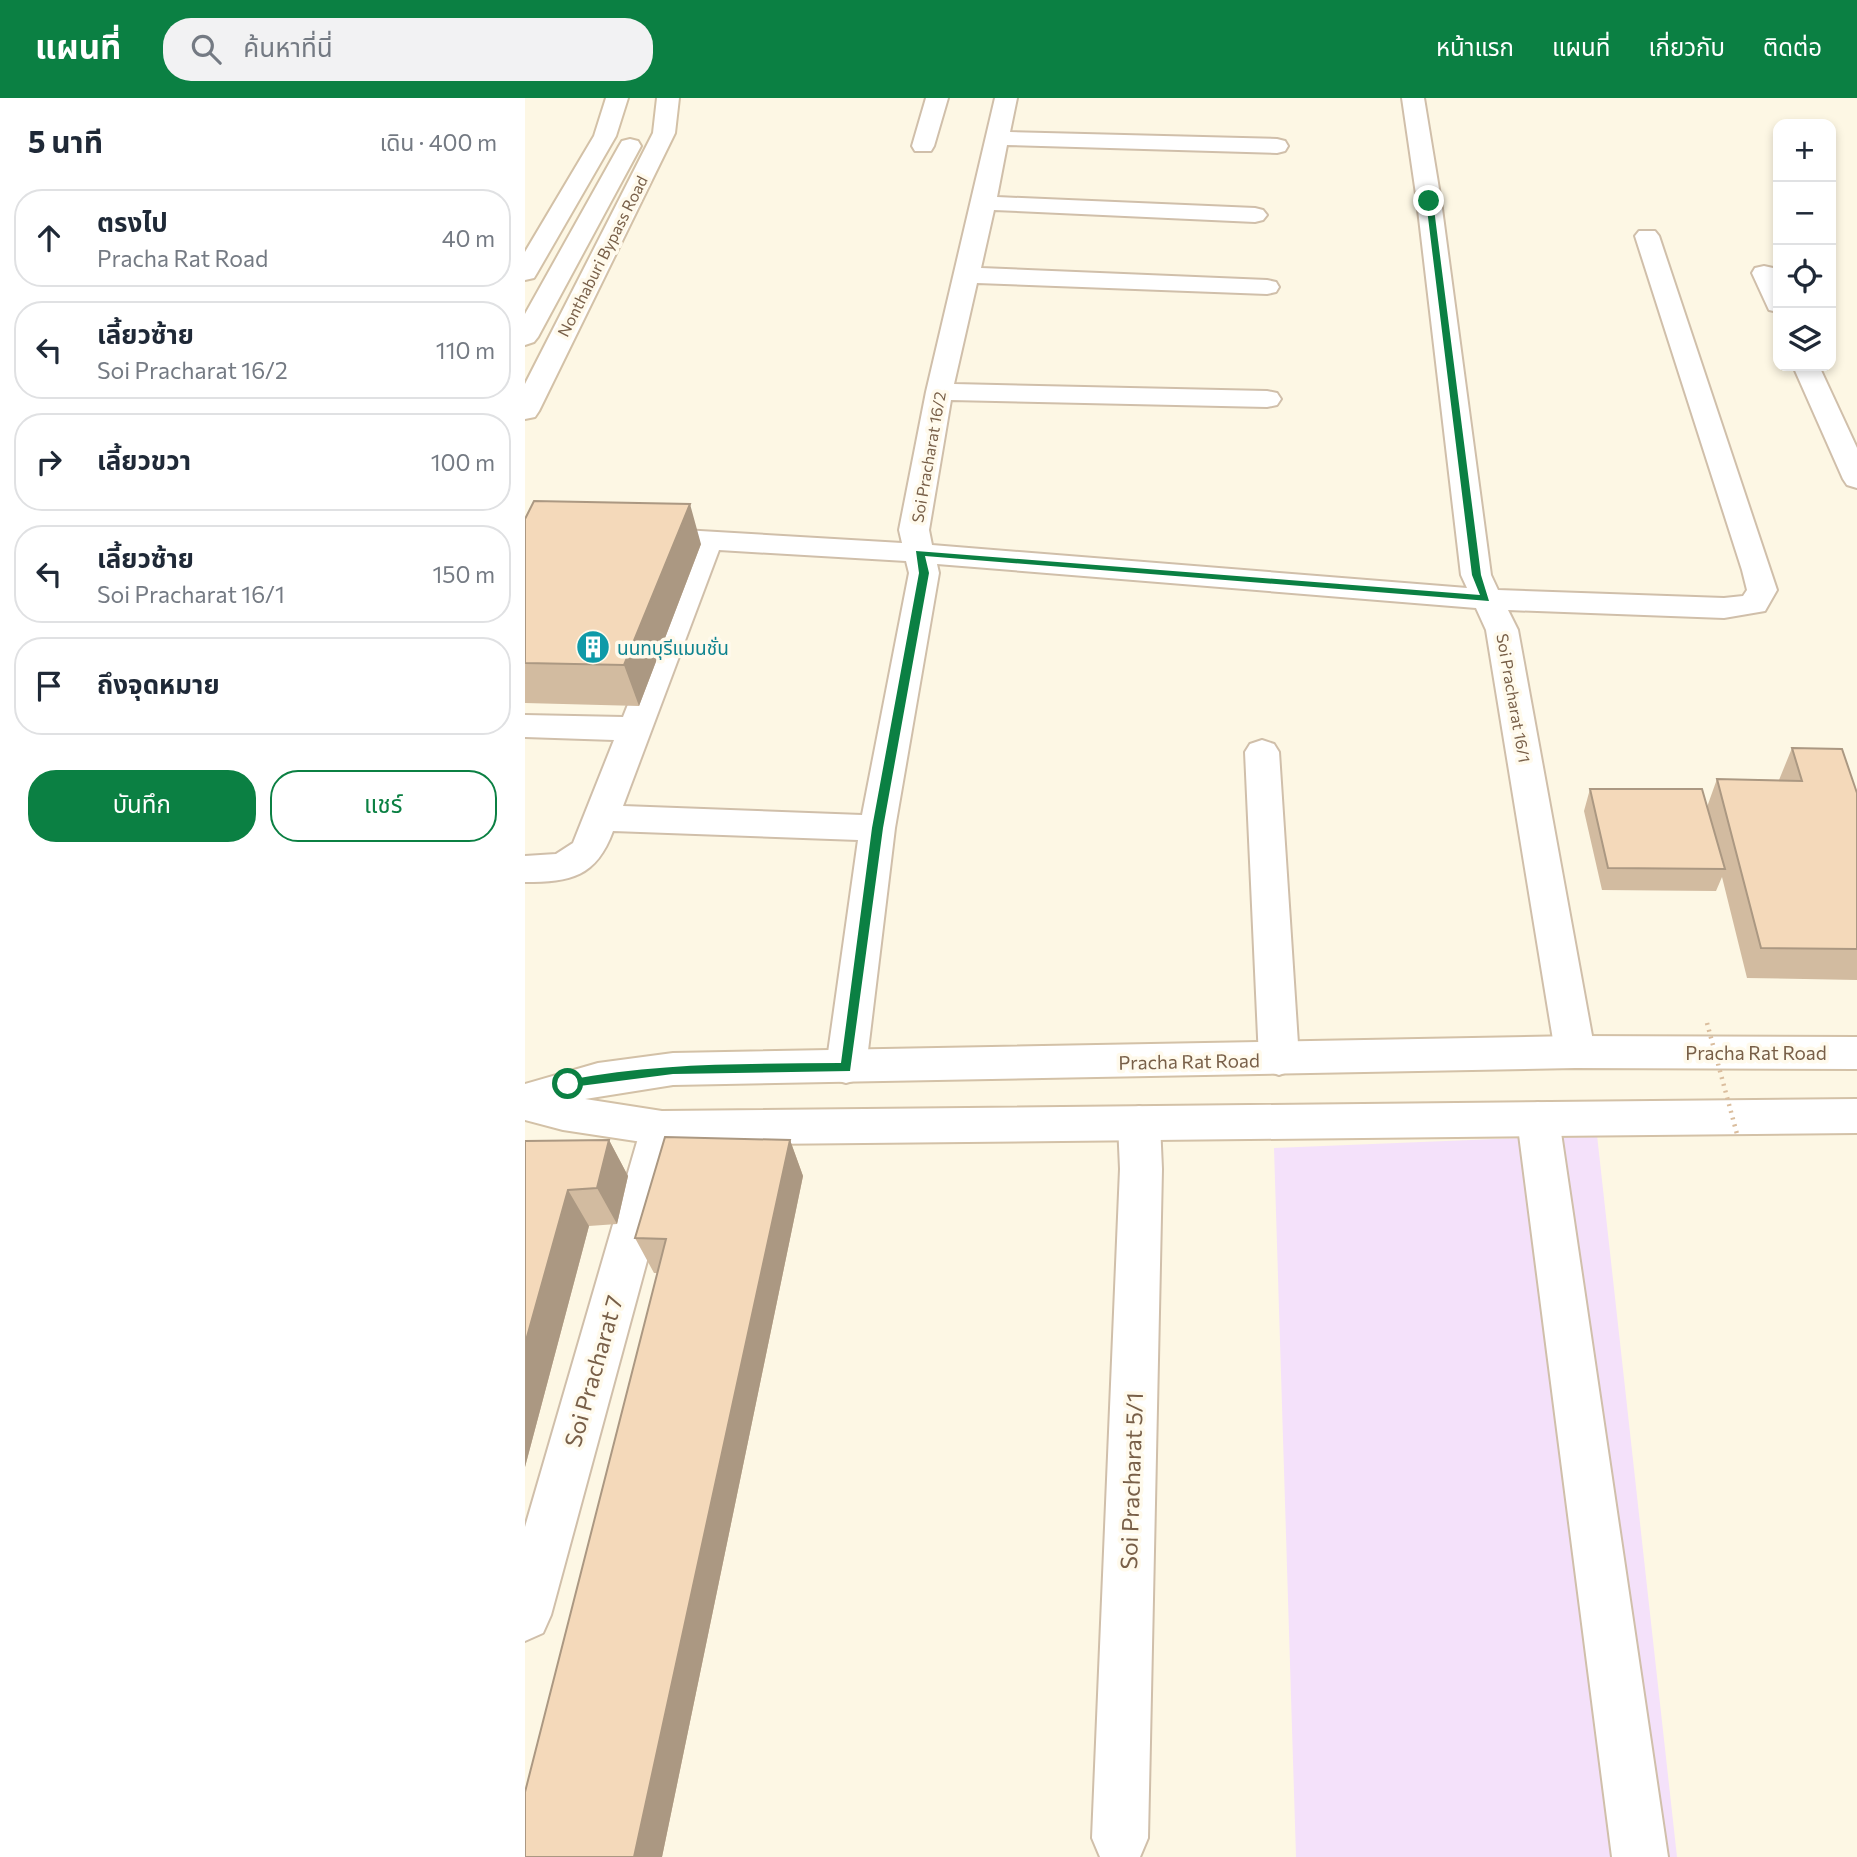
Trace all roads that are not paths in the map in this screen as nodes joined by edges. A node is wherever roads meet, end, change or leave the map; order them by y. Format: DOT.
graph roads {
  1 [pos="616,98"];
  2 [pos="667,98"];
  3 [pos="937,98"];
  4 [pos="1006,98"];
  5 [pos="1413,98"];
  6 [pos="587,127"];
  7 [pos="997,138"];
  8 [pos="923,146"];
  9 [pos="1277,146"];
  10 [pos="984,203"];
  11 [pos="1255,215"];
  12 [pos="1647,236"];
  13 [pos="525,273"];
  14 [pos="1764,273"];
  15 [pos="966,275"];
  16 [pos="1268,287"];
  17 [pos="1773,294"];
  18 [pos="525,337"];
  19 [pos="1808,371"];
  20 [pos="939,392"];
  21 [pos="1267,399"];
  22 [pos="525,411"];
  23 [pos="1857,479"];
  24 [pos="617,536"];
  25 [pos="708,541"];
  26 [pos="919,553"];
  27 [pos="1486,598"];
  28 [pos="525,726"];
  29 [pos="636,729"];
  30 [pos="1262,752"];
  31 [pos="601,818"];
  32 [pos="877,828"];
  33 [pos="525,869"];
  34 [pos="1575,1052"];
  35 [pos="1857,1053"];
  36 [pos="1279,1059"];
  37 [pos="846,1067"];
  38 [pos="525,1102"];
  39 [pos="1857,1116"];
  40 [pos="1538,1119"];
  41 [pos="1139,1122"];
  42 [pos="662,1128"];
  43 [pos="525,1615"];
  44 [pos="1120,1839"];
  45 [pos="1640,1857"];
  1 -- 6 [label="street"];
  1 -- 13 [label="street"];
  2 -- 18 [label="street, Nonthaburi Bypass Road"];
  2 -- 22 [label="street, Nonthaburi Bypass Road"];
  3 -- 8 [label="street"];
  4 -- 7 [label="street, Soi Pracharat 16/2"];
  5 -- 27 [label="street, Soi Pracharat 16/1"];
  7 -- 9 [label="street"];
  7 -- 10 [label="street, Soi Pracharat 16/2"];
  10 -- 11 [label="street"];
  10 -- 15 [label="street, Soi Pracharat 16/2"];
  12 -- 27 [label="street"];
  14 -- 17 [label="street"];
  15 -- 16 [label="street"];
  15 -- 20 [label="street, Soi Pracharat 16/2"];
  19 -- 23 [label="street"];
  20 -- 21 [label="street"];
  20 -- 26 [label="street, Soi Pracharat 16/2"];
  24 -- 25 [label="street"];
  25 -- 26 [label="street"];
  25 -- 29 [label="street"];
  26 -- 27 [label="street"];
  26 -- 32 [label="street, Soi Pracharat 16/2"];
  27 -- 34 [label="street, Soi Pracharat 16/1"];
  28 -- 29 [label="street"];
  29 -- 31 [label="street"];
  30 -- 36 [label="street"];
  31 -- 32 [label="street"];
  31 -- 33 [label="street"];
  32 -- 37 [label="street, Soi Pracharat 16/2"];
  34 -- 35 [label="street, Pracha Rat Road"];
  34 -- 36 [label="street, Pracha Rat Road"];
  36 -- 37 [label="street, Pracha Rat Road"];
  37 -- 38 [label="street, Pracha Rat Road"];
  38 -- 42 [label="street, Pracha Rat Road"];
  39 -- 40 [label="street, Pracha Rat Road"];
  40 -- 41 [label="street, Pracha Rat Road"];
  40 -- 45 [label="street"];
  41 -- 42 [label="street, Pracha Rat Road"];
  41 -- 44 [label="street, Soi Pracharat 5/1"];
  42 -- 43 [label="street, Soi Pracharat 7"];
}
